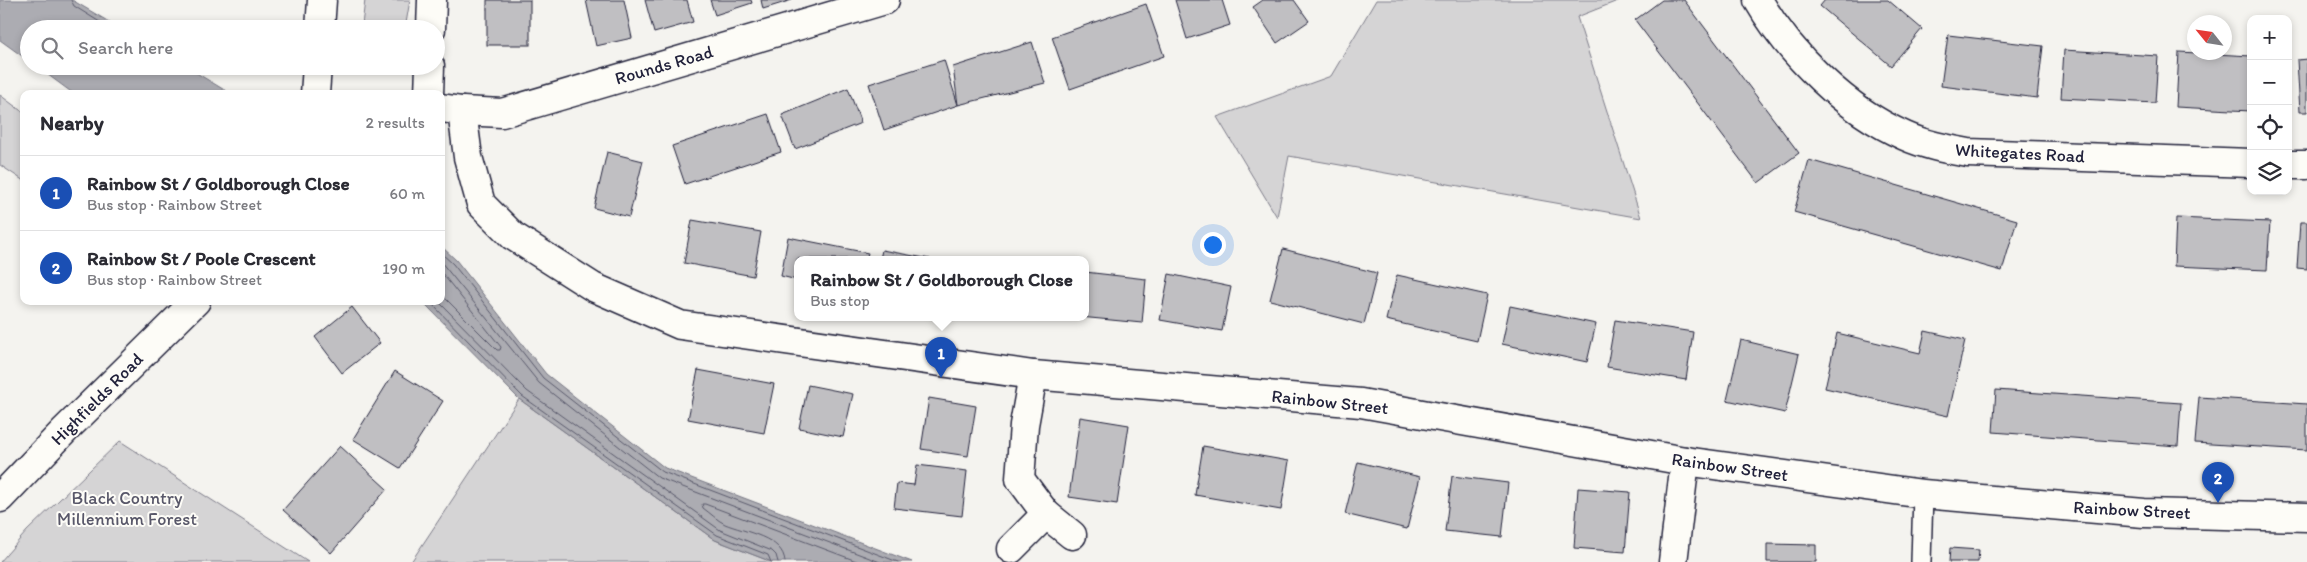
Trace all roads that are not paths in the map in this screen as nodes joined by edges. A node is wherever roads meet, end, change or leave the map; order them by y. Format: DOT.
graph roads {
  1 [pos="322,0"];
  2 [pos="432,0"];
  3 [pos="885,0"];
  4 [pos="1758,0"];
  5 [pos="321,20"];
  6 [pos="431,20"];
  7 [pos="430,75"];
  8 [pos="429,90"];
  9 [pos="452,110"];
  10 [pos="2247,163"];
  11 [pos="2292,165"];
  12 [pos="2307,165"];
  13 [pos="192,305"];
  14 [pos="1033,375"];
  15 [pos="1685,461"];
  16 [pos="1923,494"];
  17 [pos="0,498"];
  18 [pos="1046,514"];
  19 [pos="2307,517"];
  20 [pos="1072,536"];
  21 [pos="1011,549"];
  22 [pos="1673,562"];
  23 [pos="1921,562"];
  1 -- 5 [label="street"];
  2 -- 6 [label="street"];
  3 -- 9 [label="street, Rounds Road"];
  4 -- 10 [label="street, Whitegates Road"];
  7 -- 8 [label="street"];
  9 -- 14 [label="street, Rainbow Street"];
  11 -- 12 [label="street"];
  13 -- 17 [label="street, Highfields Road"];
  14 -- 15 [label="street, Rainbow Street"];
  14 -- 18 [label="street"];
  15 -- 16 [label="street, Rainbow Street"];
  15 -- 22 [label="street"];
  16 -- 19 [label="street, Rainbow Street"];
  16 -- 23 [label="lane"];
  18 -- 20 [label="street"];
  18 -- 21 [label="street"];
}
